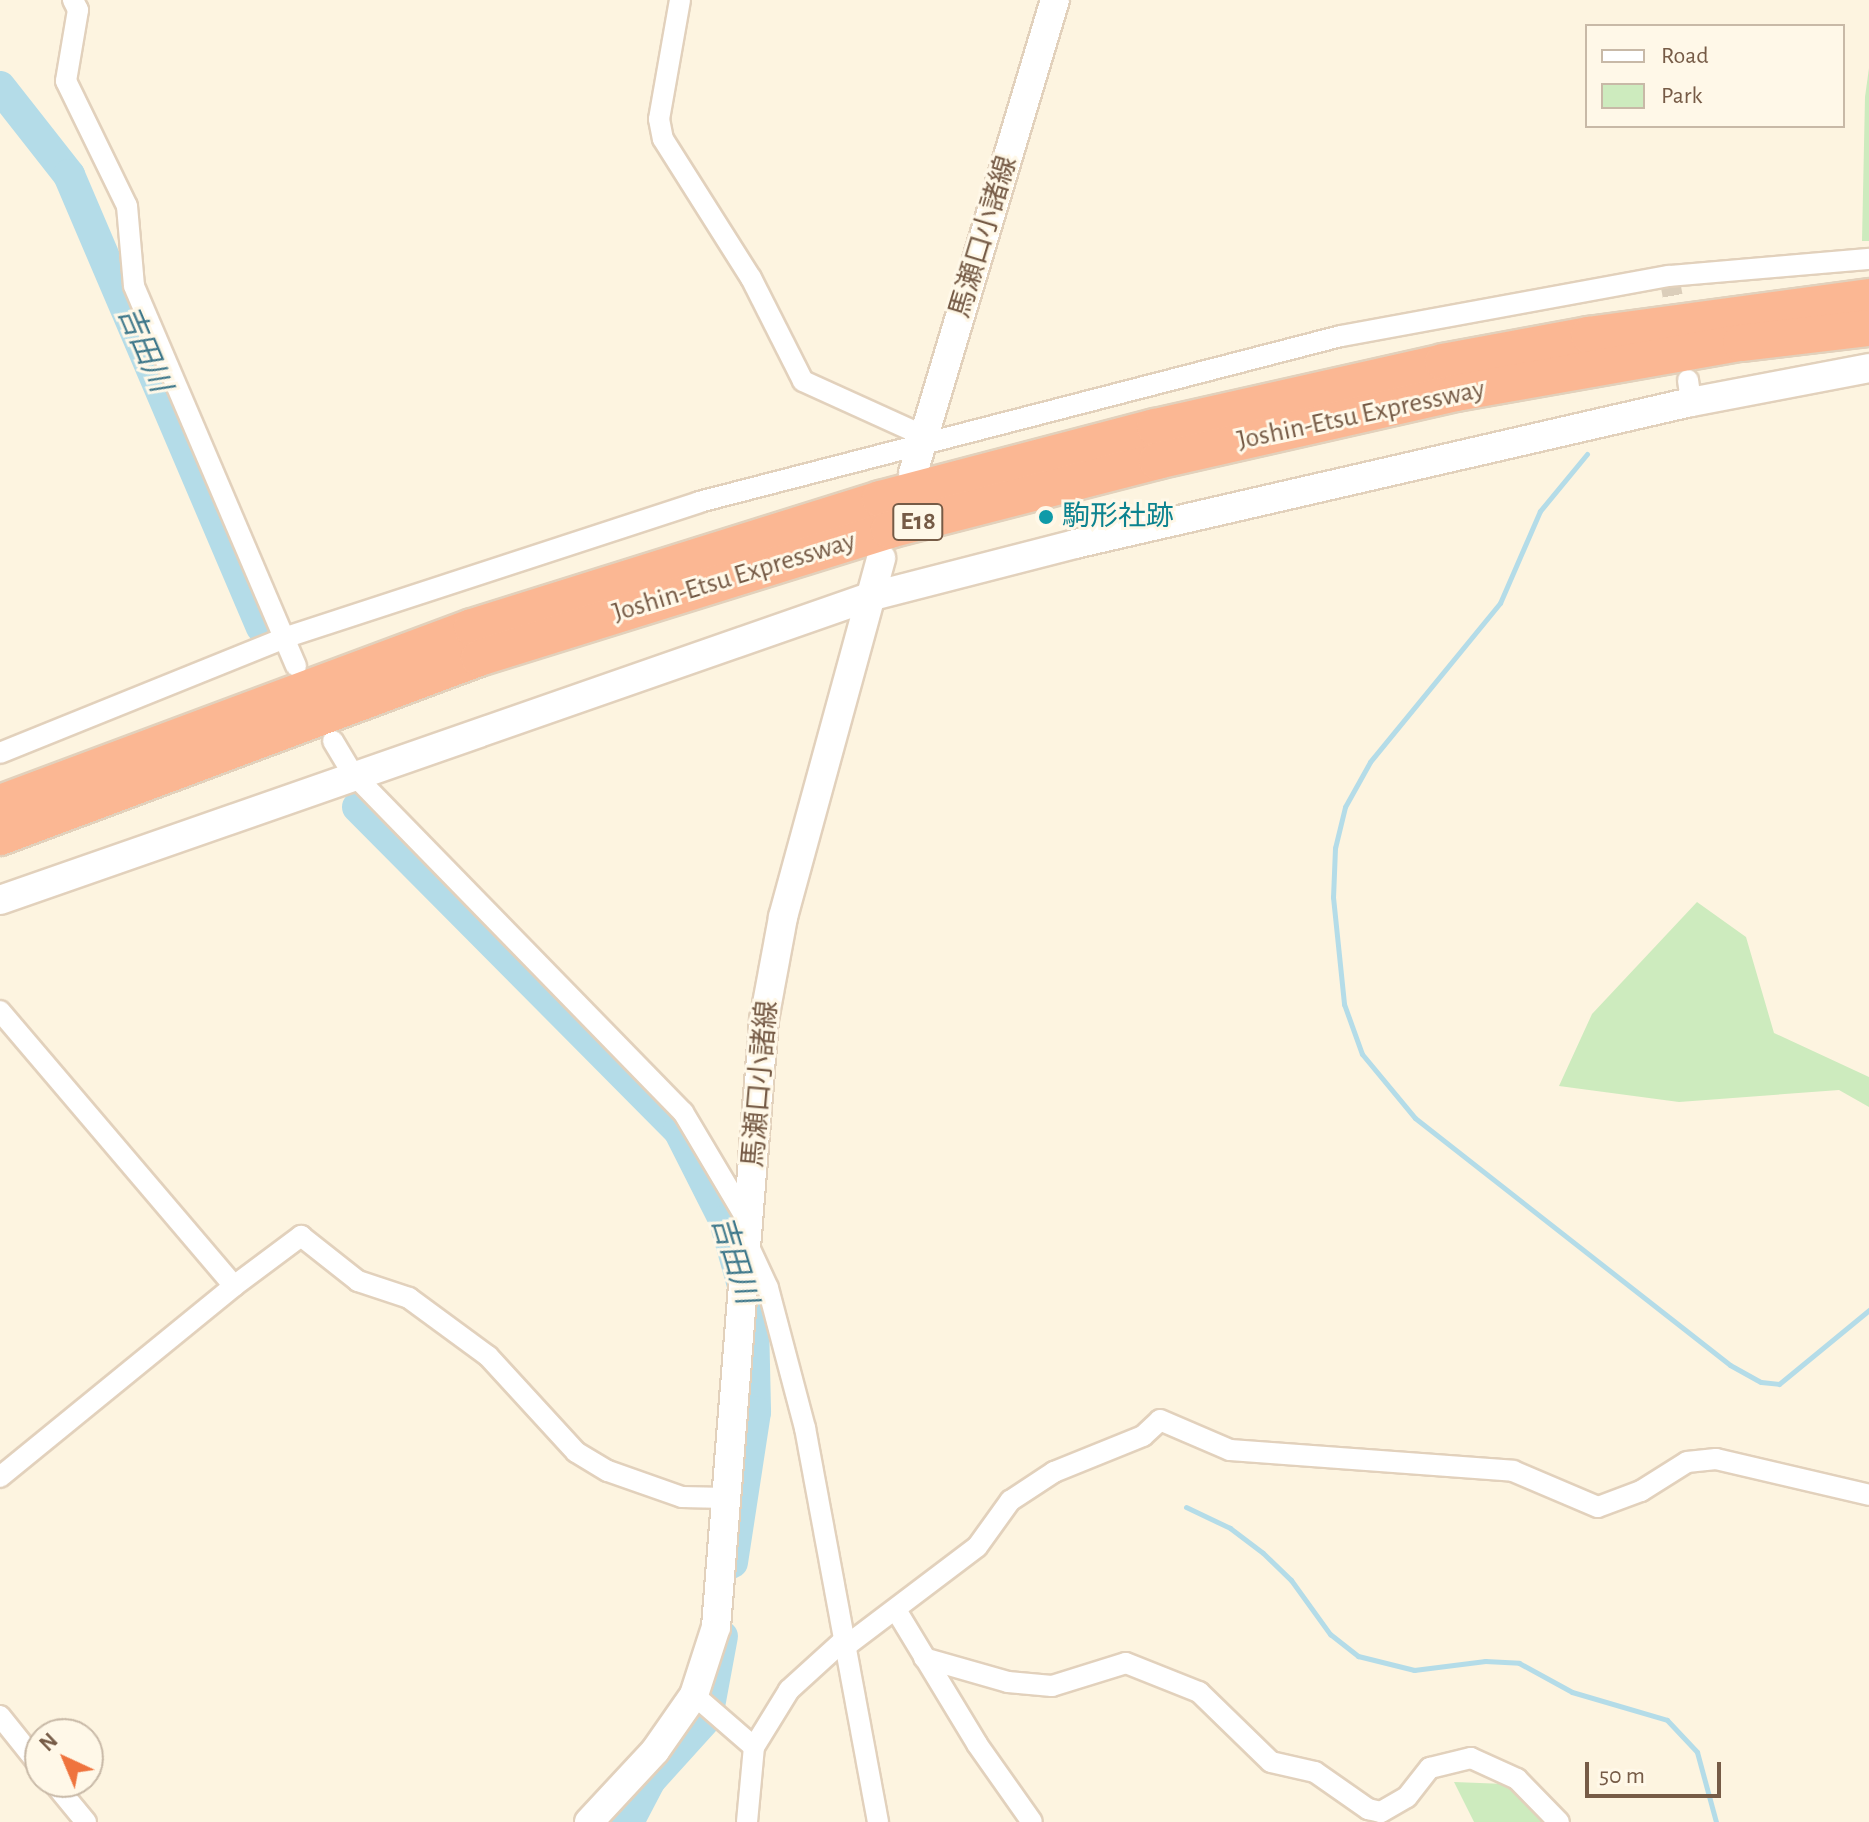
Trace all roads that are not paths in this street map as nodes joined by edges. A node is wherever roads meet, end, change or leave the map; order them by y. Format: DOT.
graph roads {
  1 [pos="73,0"];
  2 [pos="680,0"];
  3 [pos="1055,0"];
  4 [pos="1869,259"];
  5 [pos="1869,297"];
  6 [pos="1869,328"];
  7 [pos="1869,368"];
  8 [pos="922,441"];
  9 [pos="913,473"];
  10 [pos="881,558"];
  11 [pos="869,597"];
  12 [pos="284,638"];
  13 [pos="296,666"];
  14 [pos="333,741"];
  15 [pos="0,753"];
  16 [pos="352,773"];
  17 [pos="0,803"];
  18 [pos="0,837"];
  19 [pos="0,900"];
  20 [pos="0,1011"];
  21 [pos="749,1235"];
  22 [pos="234,1286"];
  23 [pos="0,1477"];
  24 [pos="1869,1495"];
  25 [pos="726,1498"];
  26 [pos="896,1610"];
  27 [pos="846,1643"];
  28 [pos="924,1658"];
  29 [pos="694,1695"];
  30 [pos="1,1719"];
  31 [pos="24,1747"];
  32 [pos="754,1747"];
  33 [pos="66,1798"];
  34 [pos="86,1822"];
  35 [pos="589,1822"];
  36 [pos="747,1822"];
  37 [pos="878,1822"];
  38 [pos="1032,1822"];
  39 [pos="1559,1822"];
  1 -- 12 [label="street"];
  2 -- 8 [label="street"];
  3 -- 8 [label="street, 馬瀬口小諸線"];
  4 -- 8 [label="street"];
  5 -- 17 [label="highway, Joshin-Etsu Expressway / E18"];
  6 -- 18 [label="highway, Joshin-Etsu Expressway / E18"];
  7 -- 11 [label="street"];
  8 -- 9 [label="street, 馬瀬口小諸線"];
  8 -- 12 [label="street"];
  10 -- 11 [label="street, 馬瀬口小諸線"];
  11 -- 16 [label="street"];
  11 -- 21 [label="street, 馬瀬口小諸線"];
  12 -- 13 [label="street"];
  12 -- 15 [label="street"];
  14 -- 16 [label="street"];
  16 -- 19 [label="street"];
  16 -- 21 [label="street"];
  20 -- 22 [label="street"];
  21 -- 25 [label="street, 馬瀬口小諸線"];
  21 -- 27 [label="street"];
  22 -- 23 [label="street"];
  22 -- 25 [label="street"];
  24 -- 26 [label="street"];
  25 -- 29 [label="street, 馬瀬口小諸線"];
  26 -- 27 [label="street"];
  26 -- 28 [label="street"];
  27 -- 32 [label="street"];
  27 -- 37 [label="street"];
  28 -- 38 [label="street"];
  28 -- 39 [label="street"];
  29 -- 32 [label="street"];
  29 -- 35 [label="street, 馬瀬口小諸線"];
  30 -- 31 [label="street"];
  32 -- 36 [label="street"];
  33 -- 34 [label="street"];
}
